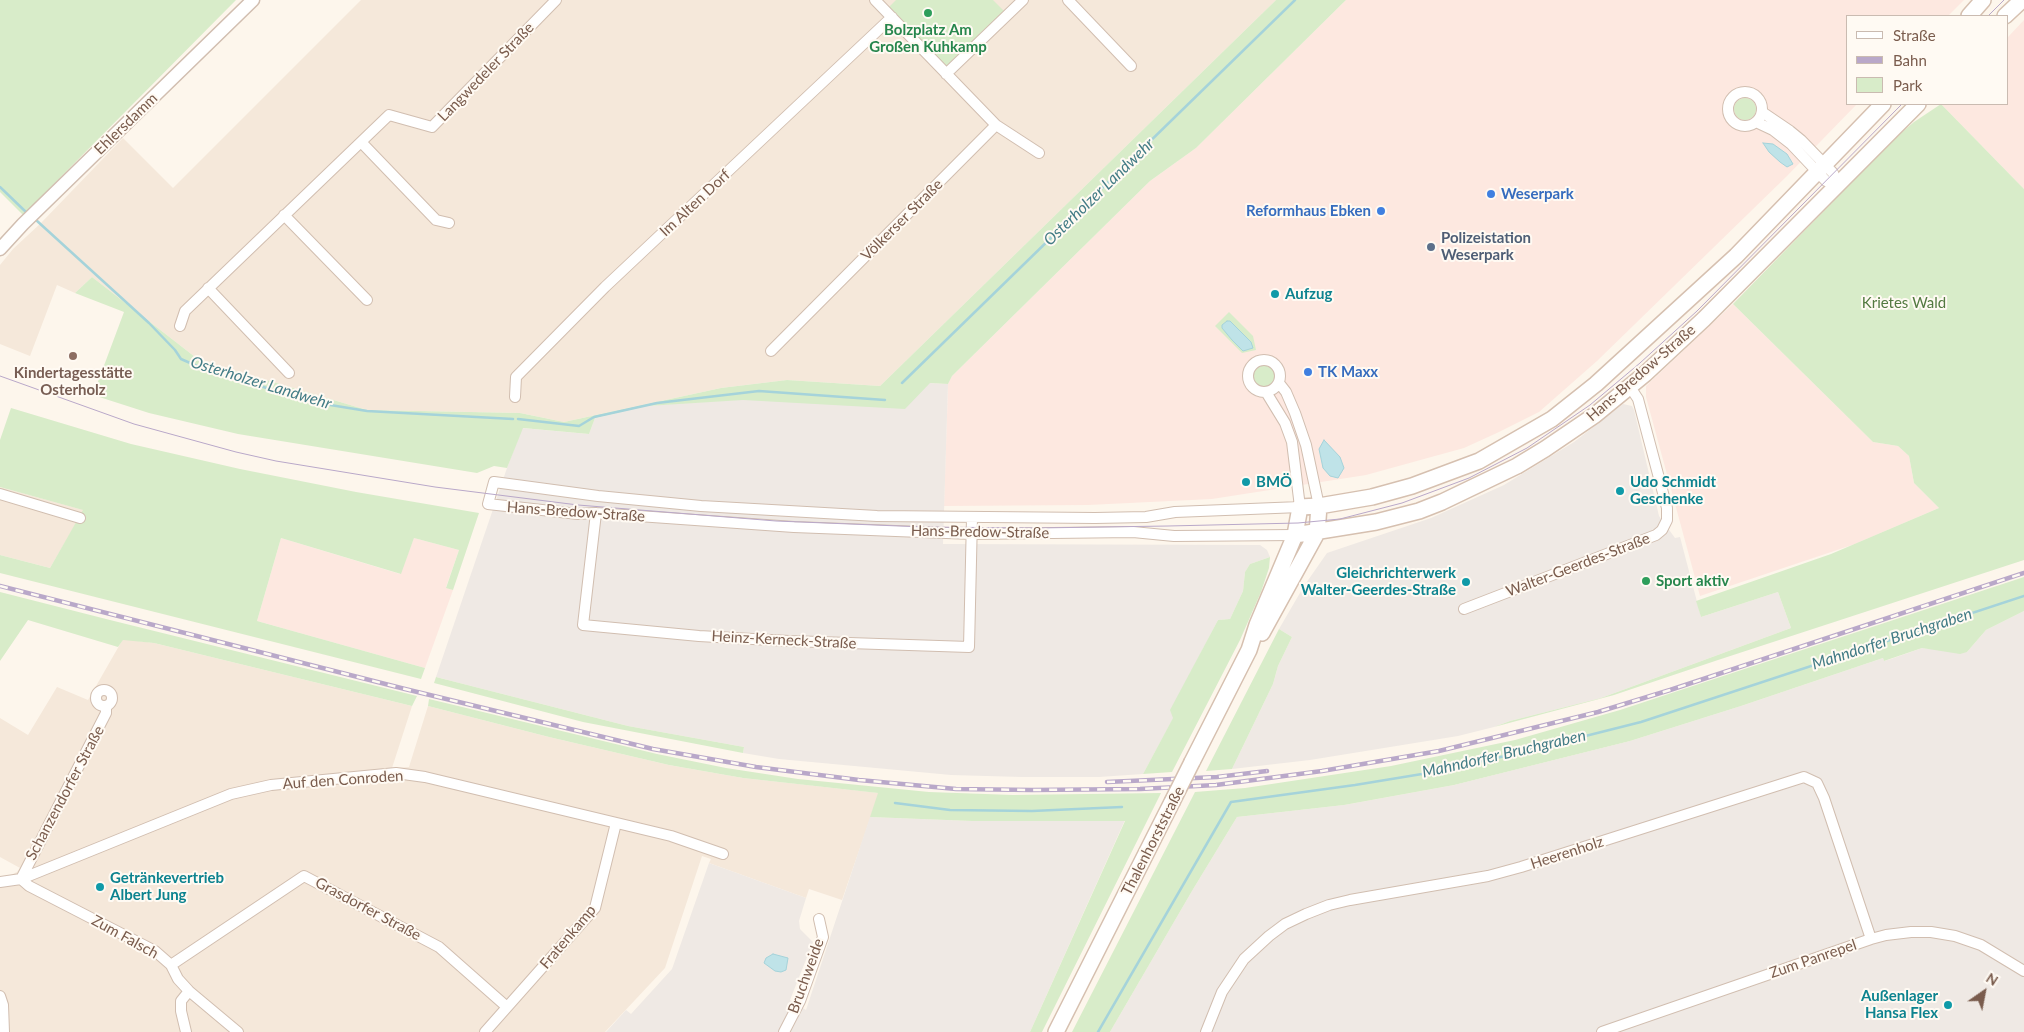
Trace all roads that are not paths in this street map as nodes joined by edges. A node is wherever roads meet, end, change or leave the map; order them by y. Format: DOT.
graph roads {
  1 [pos="253,0"];
  2 [pos="556,0"];
  3 [pos="875,0"];
  4 [pos="1023,0"];
  5 [pos="1068,0"];
  6 [pos="1983,0"];
  7 [pos="2022,0"];
  8 [pos="1970,15"];
  9 [pos="2006,15"];
  10 [pos="892,17"];
  11 [pos="1130,66"];
  12 [pos="946,74"];
  13 [pos="1882,105"];
  14 [pos="1917,105"];
  15 [pos="1762,112"];
  16 [pos="1756,122"];
  17 [pos="996,125"];
  18 [pos="361,142"];
  19 [pos="1039,154"];
  20 [pos="1821,168"];
  21 [pos="1838,184"];
  22 [pos="284,215"];
  23 [pos="449,223"];
  24 [pos="0,249"];
  25 [pos="208,288"];
  26 [pos="367,300"];
  27 [pos="180,326"];
  28 [pos="771,351"];
  29 [pos="288,373"];
  30 [pos="1279,383"];
  31 [pos="1630,387"];
  32 [pos="1266,392"];
  33 [pos="514,397"];
  34 [pos="0,494"];
  35 [pos="1318,506"];
  36 [pos="1300,507"];
  37 [pos="596,514"];
  38 [pos="80,518"];
  39 [pos="972,518"];
  40 [pos="1317,533"];
  41 [pos="972,534"];
  42 [pos="1295,535"];
  43 [pos="1464,609"];
  44 [pos="1250,650"];
  45 [pos="106,707"];
  46 [pos="616,823"];
  47 [pos="723,854"];
  48 [pos="21,879"];
  49 [pos="0,882"];
  50 [pos="819,919"];
  51 [pos="1871,939"];
  52 [pos="171,965"];
  53 [pos="2024,971"];
  54 [pos="189,990"];
  55 [pos="0,996"];
  56 [pos="507,1007"];
  57 [pos="4,1032"];
  58 [pos="186,1032"];
  59 [pos="238,1032"];
  60 [pos="485,1032"];
  61 [pos="784,1032"];
  62 [pos="1056,1032"];
  63 [pos="1206,1032"];
  64 [pos="1602,1032"];
  1 -- 24 [label="street, Ehlersdamm"];
  2 -- 18 [label="street, Langwedeler Straße"];
  3 -- 10 [label="street"];
  4 -- 12 [label="street"];
  5 -- 11 [label="street"];
  6 -- 8 [label="main road"];
  7 -- 9 [label="main road"];
  10 -- 12 [label="street"];
  10 -- 33 [label="street, Im Alten Dorf"];
  12 -- 17 [label="street"];
  13 -- 20 [label="main road, Hans-Bredow-Straße"];
  14 -- 21 [label="main road, Hans-Bredow-Straße"];
  15 -- 16 [label="street"];
  15 -- 16 [label="street"];
  15 -- 20 [label="street"];
  16 -- 20 [label="street"];
  17 -- 19 [label="street"];
  17 -- 28 [label="street, Völkerser Straße"];
  18 -- 22 [label="street, Langwedeler Straße"];
  18 -- 23 [label="street"];
  20 -- 21 [label="street"];
  20 -- 35 [label="main road, Hans-Bredow-Straße"];
  21 -- 31 [label="main road, Hans-Bredow-Straße"];
  22 -- 25 [label="street, Langwedeler Straße"];
  22 -- 26 [label="street"];
  25 -- 27 [label="street, Langwedeler Straße"];
  25 -- 29 [label="street"];
  30 -- 32 [label="street"];
  30 -- 32 [label="street"];
  30 -- 35 [label="street"];
  31 -- 40 [label="main road, Hans-Bredow-Straße"];
  31 -- 43 [label="street, Walter-Geerdes-Straße"];
  32 -- 36 [label="street"];
  34 -- 38 [label="street"];
  35 -- 36 [label="main road, Hans-Bredow-Straße"];
  35 -- 40 [label="main road"];
  36 -- 39 [label="street, Hans-Bredow-Straße"];
  36 -- 42 [label="main road, Thalenhorststraße"];
  37 -- 39 [label="street, Hans-Bredow-Straße"];
  37 -- 41 [label="street, Hans-Bredow-Straße"];
  37 -- 41 [label="street, Heinz-Kerneck-Straße"];
  39 -- 41 [label="street, Heinz-Kerneck-Straße"];
  40 -- 42 [label="main road, Hans-Bredow-Straße"];
  40 -- 44 [label="main road, Thalenhorststraße"];
  41 -- 42 [label="street, Hans-Bredow-Straße"];
  42 -- 44 [label="main road, Thalenhorststraße"];
  44 -- 62 [label="main road, Thalenhorststraße, bridge"];
  45 -- 48 [label="street, Schanzendorfer Straße"];
  46 -- 47 [label="street, Auf den Conroden"];
  46 -- 48 [label="street, Auf den Conroden"];
  46 -- 56 [label="street, Fratenkamp"];
  48 -- 49 [label="street, Auf den Conroden"];
  48 -- 52 [label="street, Zum Falsch"];
  50 -- 61 [label="street, Bruchweide"];
  51 -- 53 [label="street, Zum Panrepel"];
  51 -- 63 [label="street, Heerenholz"];
  51 -- 64 [label="street, Zum Panrepel"];
  52 -- 54 [label="street, Zum Falsch"];
  52 -- 56 [label="street, Grasdorfer Straße"];
  54 -- 58 [label="street"];
  54 -- 59 [label="street, Zum Falsch"];
  55 -- 57 [label="street"];
  56 -- 60 [label="street, Fratenkamp"];
}
